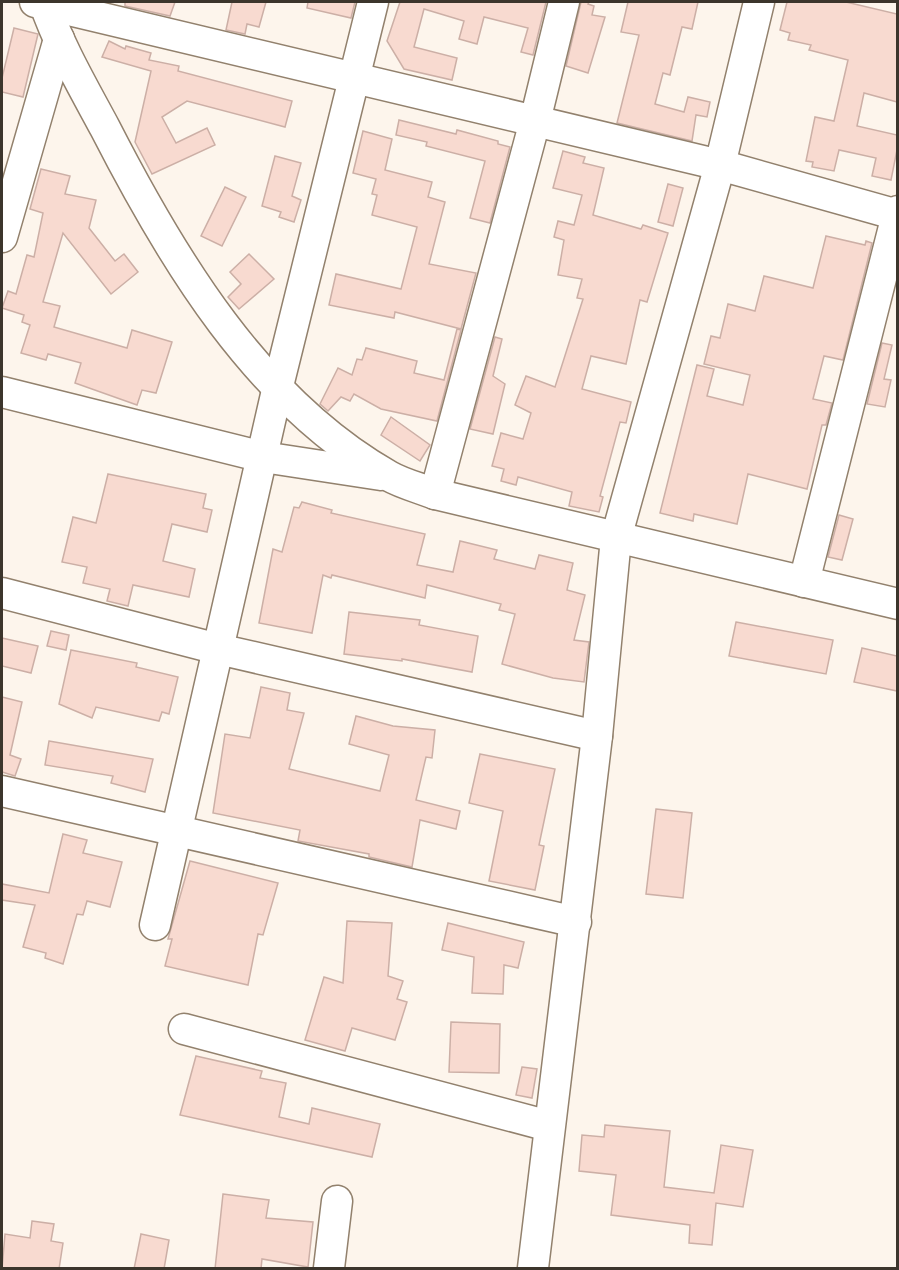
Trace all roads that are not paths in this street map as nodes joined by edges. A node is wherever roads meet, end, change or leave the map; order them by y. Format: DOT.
graph roads {
  1 [pos="41,2"];
  2 [pos="373,2"];
  3 [pos="564,2"];
  4 [pos="759,2"];
  5 [pos="59,39"];
  6 [pos="356,78"];
  7 [pos="536,121"];
  8 [pos="720,165"];
  9 [pos="897,214"];
  10 [pos="2,237"];
  11 [pos="278,386"];
  12 [pos="2,392"];
  13 [pos="263,457"];
  14 [pos="390,477"];
  15 [pos="435,494"];
  16 [pos="616,538"];
  17 [pos="804,582"];
  18 [pos="2,593"];
  19 [pos="897,604"];
  20 [pos="218,649"];
  21 [pos="597,736"];
  22 [pos="2,791"];
  23 [pos="178,832"];
  24 [pos="576,922"];
  25 [pos="155,925"];
  26 [pos="184,1029"];
  27 [pos="549,1126"];
  28 [pos="337,1201"];
  29 [pos="330,1269"];
  30 [pos="533,1269"];
  1 -- 5 [label="street"];
  1 -- 6 [label="street"];
  2 -- 6 [label="street"];
  3 -- 7 [label="street"];
  4 -- 8 [label="street"];
  5 -- 10 [label="street"];
  5 -- 11 [label="street"];
  6 -- 7 [label="street"];
  6 -- 11 [label="street"];
  7 -- 8 [label="street"];
  7 -- 15 [label="street"];
  8 -- 9 [label="street"];
  8 -- 16 [label="street"];
  9 -- 17 [label="street"];
  11 -- 13 [label="street"];
  11 -- 14 [label="street"];
  12 -- 13 [label="street"];
  13 -- 14 [label="street"];
  13 -- 20 [label="street"];
  14 -- 15 [label="street"];
  15 -- 16 [label="street"];
  16 -- 17 [label="street"];
  16 -- 21 [label="street"];
  17 -- 19 [label="street"];
  18 -- 20 [label="street"];
  20 -- 21 [label="street"];
  20 -- 23 [label="street"];
  21 -- 24 [label="street"];
  22 -- 23 [label="street"];
  23 -- 24 [label="street"];
  23 -- 25 [label="street"];
  24 -- 27 [label="street"];
  26 -- 27 [label="street"];
  27 -- 30 [label="street"];
  28 -- 29 [label="street"];
}
